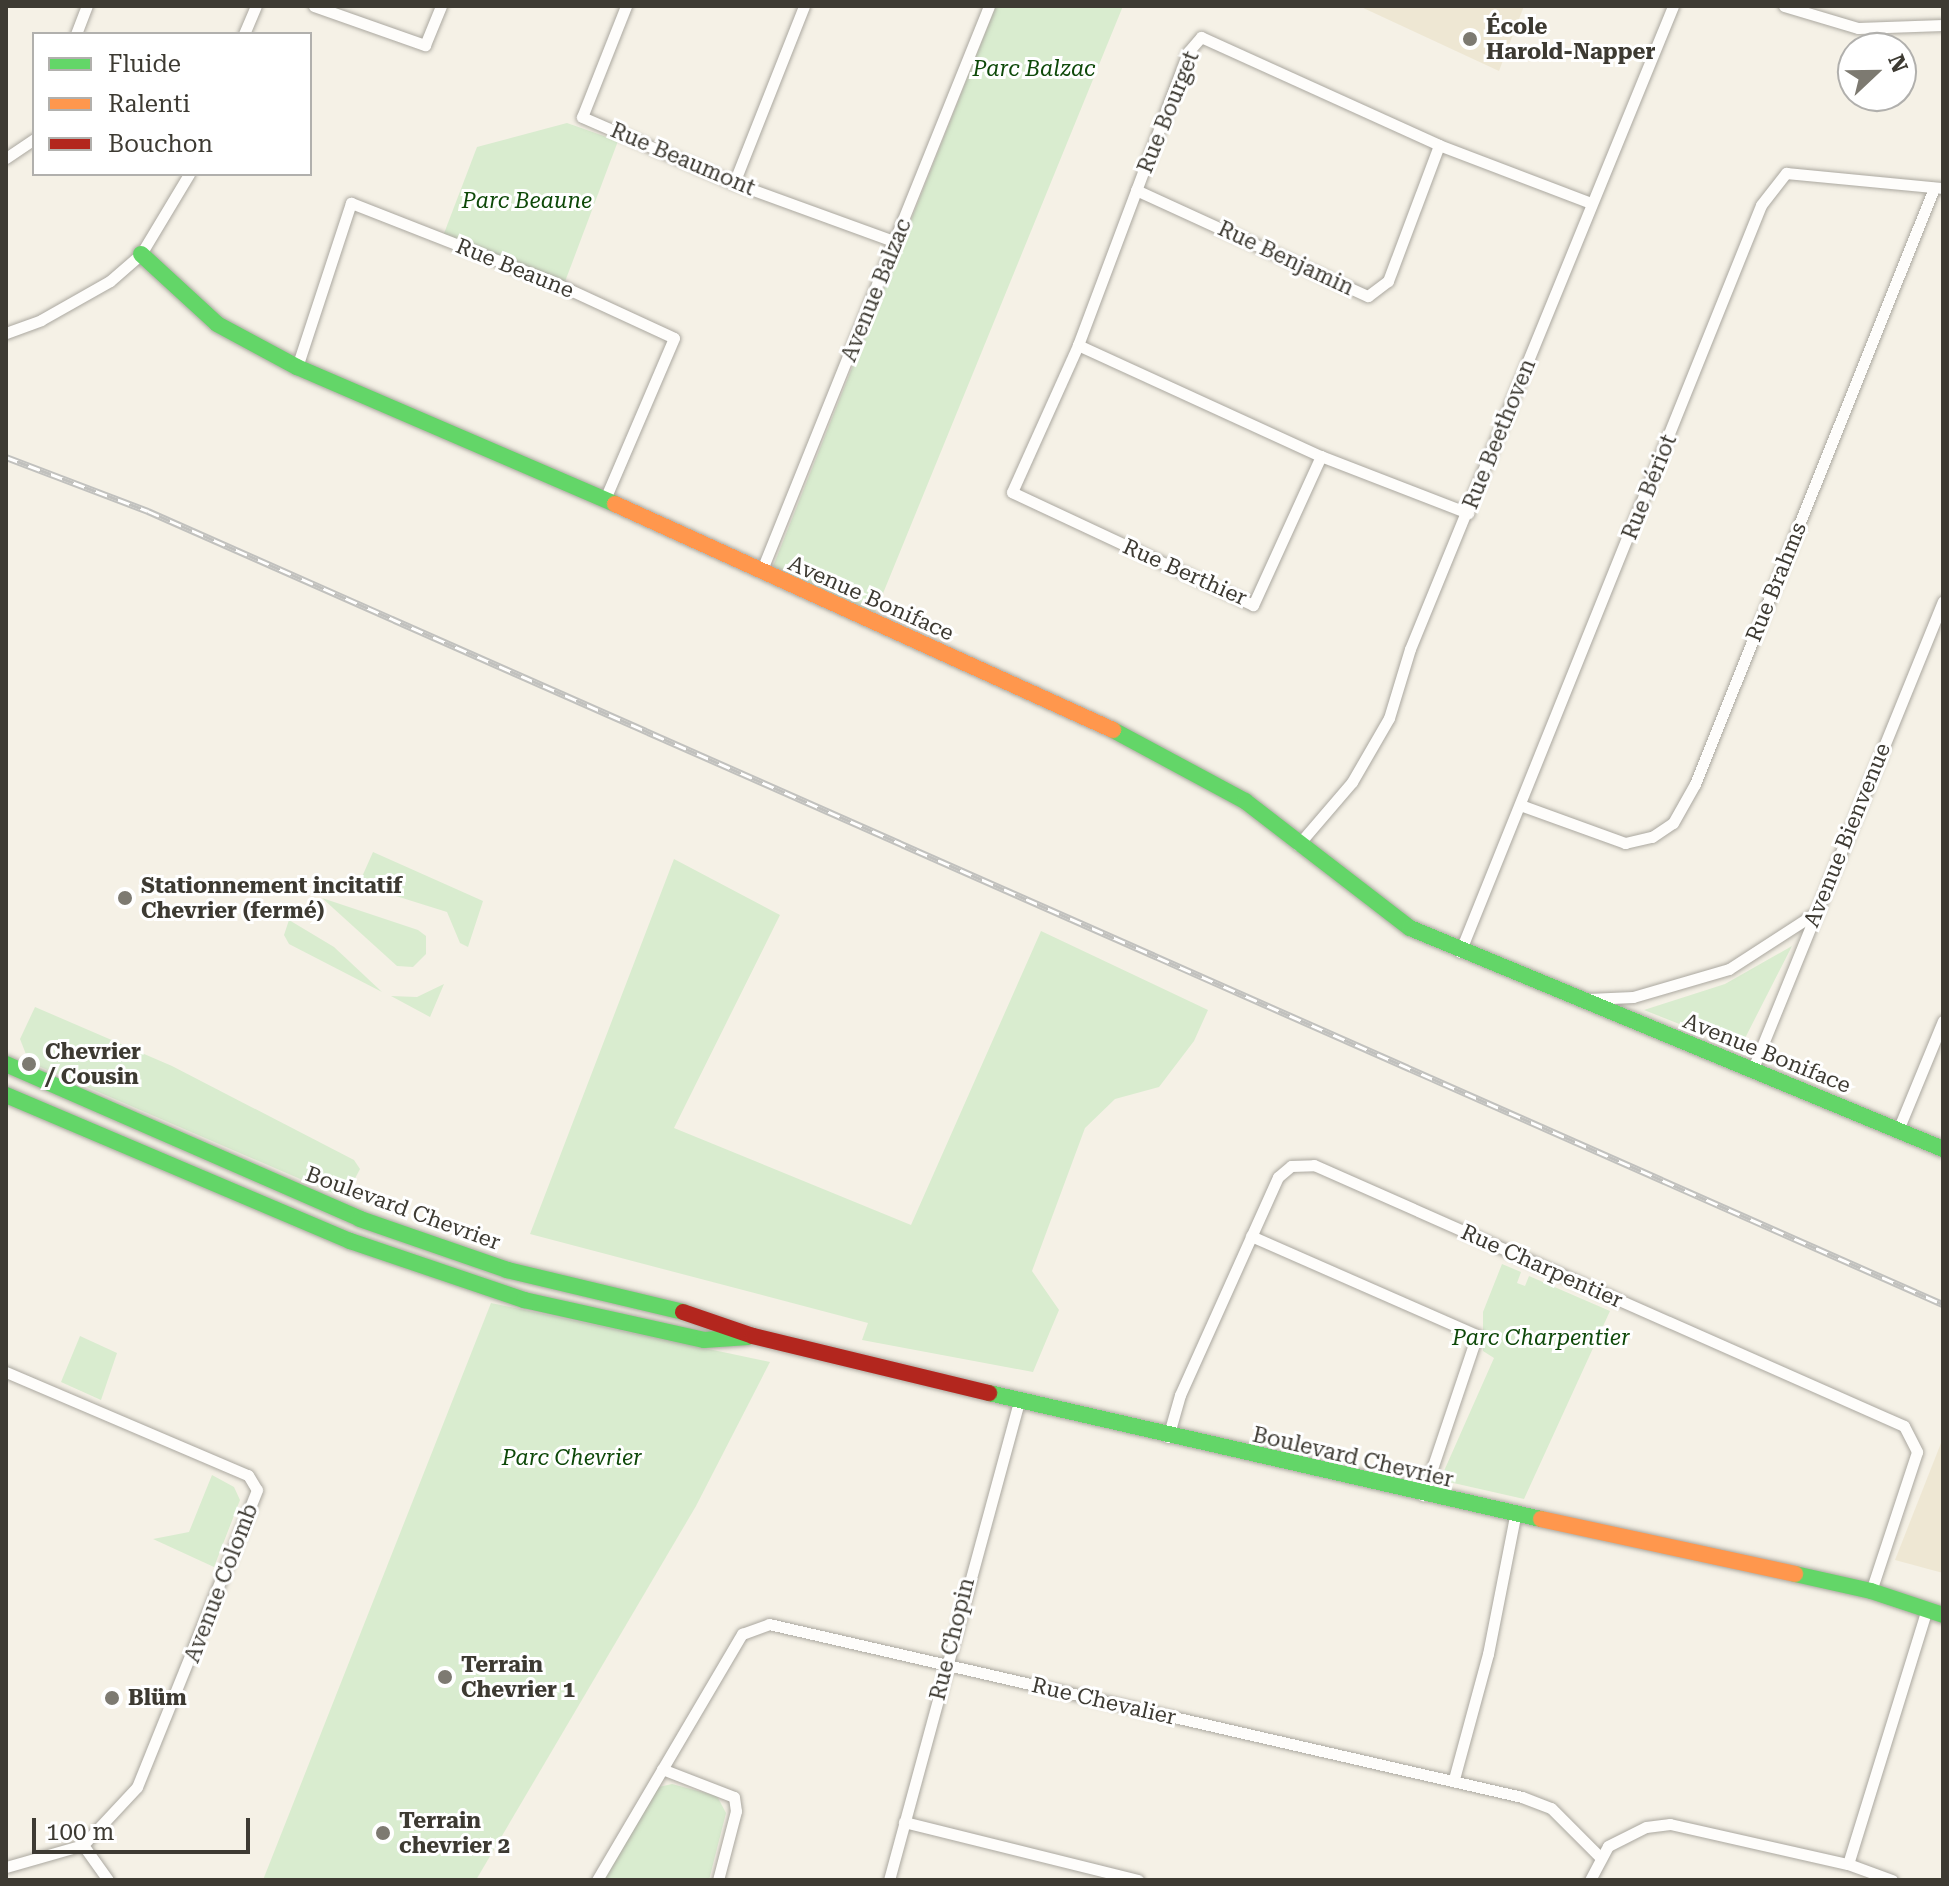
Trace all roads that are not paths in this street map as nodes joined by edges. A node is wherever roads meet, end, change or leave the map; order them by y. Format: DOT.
graph roads {
  1 [pos="87,6"];
  2 [pos="256,6"];
  3 [pos="314,6"];
  4 [pos="441,6"];
  5 [pos="626,6"];
  6 [pos="804,6"];
  7 [pos="989,6"];
  8 [pos="1673,6"];
  9 [pos="1784,6"];
  10 [pos="1943,25"];
  11 [pos="77,32"];
  12 [pos="245,32"];
  13 [pos="32,140"];
  14 [pos="1439,145"];
  15 [pos="6,158"];
  16 [pos="188,176"];
  17 [pos="734,183"];
  18 [pos="1939,188"];
  19 [pos="1136,190"];
  20 [pos="1591,203"];
  21 [pos="896,242"];
  22 [pos="141,254"];
  23 [pos="6,333"];
  24 [pos="1078,345"];
  25 [pos="297,367"];
  26 [pos="1321,456"];
  27 [pos="1012,492"];
  28 [pos="605,499"];
  29 [pos="1468,513"];
  30 [pos="761,572"];
  31 [pos="1943,601"];
  32 [pos="1523,806"];
  33 [pos="1298,845"];
  34 [pos="1814,914"];
  35 [pos="1460,952"];
  36 [pos="1574,998"];
  37 [pos="1943,1021"];
  38 [pos="6,1064"];
  39 [pos="1752,1071"];
  40 [pos="6,1095"];
  41 [pos="1898,1130"];
  42 [pos="1943,1149"];
  43 [pos="1251,1236"];
  44 [pos="753,1336"];
  45 [pos="6,1372"];
  46 [pos="1019,1400"];
  47 [pos="1168,1437"];
  48 [pos="1423,1495"];
  49 [pos="1515,1516"];
  50 [pos="1871,1591"];
  51 [pos="1935,1612"];
  52 [pos="947,1663"];
  53 [pos="662,1769"];
  54 [pos="1454,1779"];
  55 [pos="904,1822"];
  56 [pos="83,1845"];
  57 [pos="1600,1857"];
  58 [pos="1848,1864"];
  59 [pos="10,1867"];
  60 [pos="8,1880"];
  61 [pos="108,1880"];
  62 [pos="597,1880"];
  63 [pos="718,1880"];
  64 [pos="889,1880"];
  65 [pos="1138,1880"];
  66 [pos="1590,1880"];
  67 [pos="1892,1880"];
  1 -- 11 [label="street"];
  2 -- 12 [label="street"];
  3 -- 4 [label="street"];
  5 -- 17 [label="street, Rue Beaumont"];
  6 -- 17 [label="street"];
  7 -- 21 [label="street, Avenue Balzac"];
  8 -- 20 [label="street, Rue Beethoven"];
  9 -- 10 [label="street"];
  13 -- 15 [label="street"];
  14 -- 19 [label="street, Rue Benjamin"];
  14 -- 19 [label="street, Rue Bourget"];
  14 -- 20 [label="street, Rue Bourget"];
  16 -- 22 [label="street"];
  17 -- 21 [label="street, Rue Beaumont"];
  18 -- 32 [label="street, Rue Bériot"];
  18 -- 32 [label="street, Rue Brahms"];
  19 -- 24 [label="street, Rue Bourget"];
  20 -- 29 [label="street, Rue Beethoven"];
  21 -- 30 [label="street, Avenue Balzac"];
  22 -- 23 [label="street"];
  22 -- 25 [label="street, Avenue Boniface"];
  24 -- 26 [label="street"];
  24 -- 27 [label="street, Rue Bourget"];
  25 -- 28 [label="street, Avenue Boniface"];
  25 -- 28 [label="street, Rue Beaune"];
  26 -- 27 [label="street, Rue Berthier"];
  26 -- 29 [label="street"];
  28 -- 30 [label="street, Avenue Boniface"];
  29 -- 33 [label="street, Rue Beethoven"];
  30 -- 33 [label="street, Avenue Boniface"];
  31 -- 34 [label="street, Avenue Bienvenue"];
  32 -- 35 [label="street, Rue Bériot"];
  33 -- 35 [label="street, Avenue Boniface"];
  34 -- 36 [label="street, Avenue Boniface"];
  34 -- 39 [label="street, Avenue Bienvenue"];
  35 -- 36 [label="street, Avenue Boniface"];
  36 -- 39 [label="street, Avenue Boniface"];
  37 -- 41 [label="street"];
  38 -- 44 [label="street, Boulevard Chevrier"];
  39 -- 41 [label="street, Avenue Boniface"];
  40 -- 44 [label="street, Boulevard Chevrier"];
  41 -- 42 [label="street, Avenue Boniface"];
  43 -- 47 [label="street, Rue Charpentier"];
  43 -- 48 [label="street"];
  43 -- 50 [label="street, Rue Charpentier"];
  44 -- 46 [label="street, Boulevard Chevrier"];
  45 -- 56 [label="street, Avenue Colomb"];
  46 -- 47 [label="street, Boulevard Chevrier"];
  46 -- 52 [label="street, Rue Chopin"];
  47 -- 48 [label="street, Boulevard Chevrier"];
  48 -- 49 [label="street, Boulevard Chevrier"];
  49 -- 50 [label="street, Boulevard Chevrier"];
  49 -- 54 [label="street"];
  50 -- 51 [label="street, Boulevard Chevrier"];
  51 -- 58 [label="street"];
  52 -- 53 [label="street, Rue Chevalier"];
  52 -- 54 [label="street, Rue Chevalier"];
  52 -- 55 [label="street, Rue Chopin"];
  53 -- 62 [label="street, Rue Chevalier"];
  53 -- 63 [label="street"];
  54 -- 57 [label="street, Rue Chevalier"];
  55 -- 64 [label="street, Rue Chopin"];
  55 -- 65 [label="street"];
  56 -- 59 [label="street, Avenue Colomb"];
  56 -- 61 [label="street"];
  57 -- 58 [label="street"];
  57 -- 66 [label="street"];
  58 -- 67 [label="street"];
  59 -- 60 [label="street"];
}
